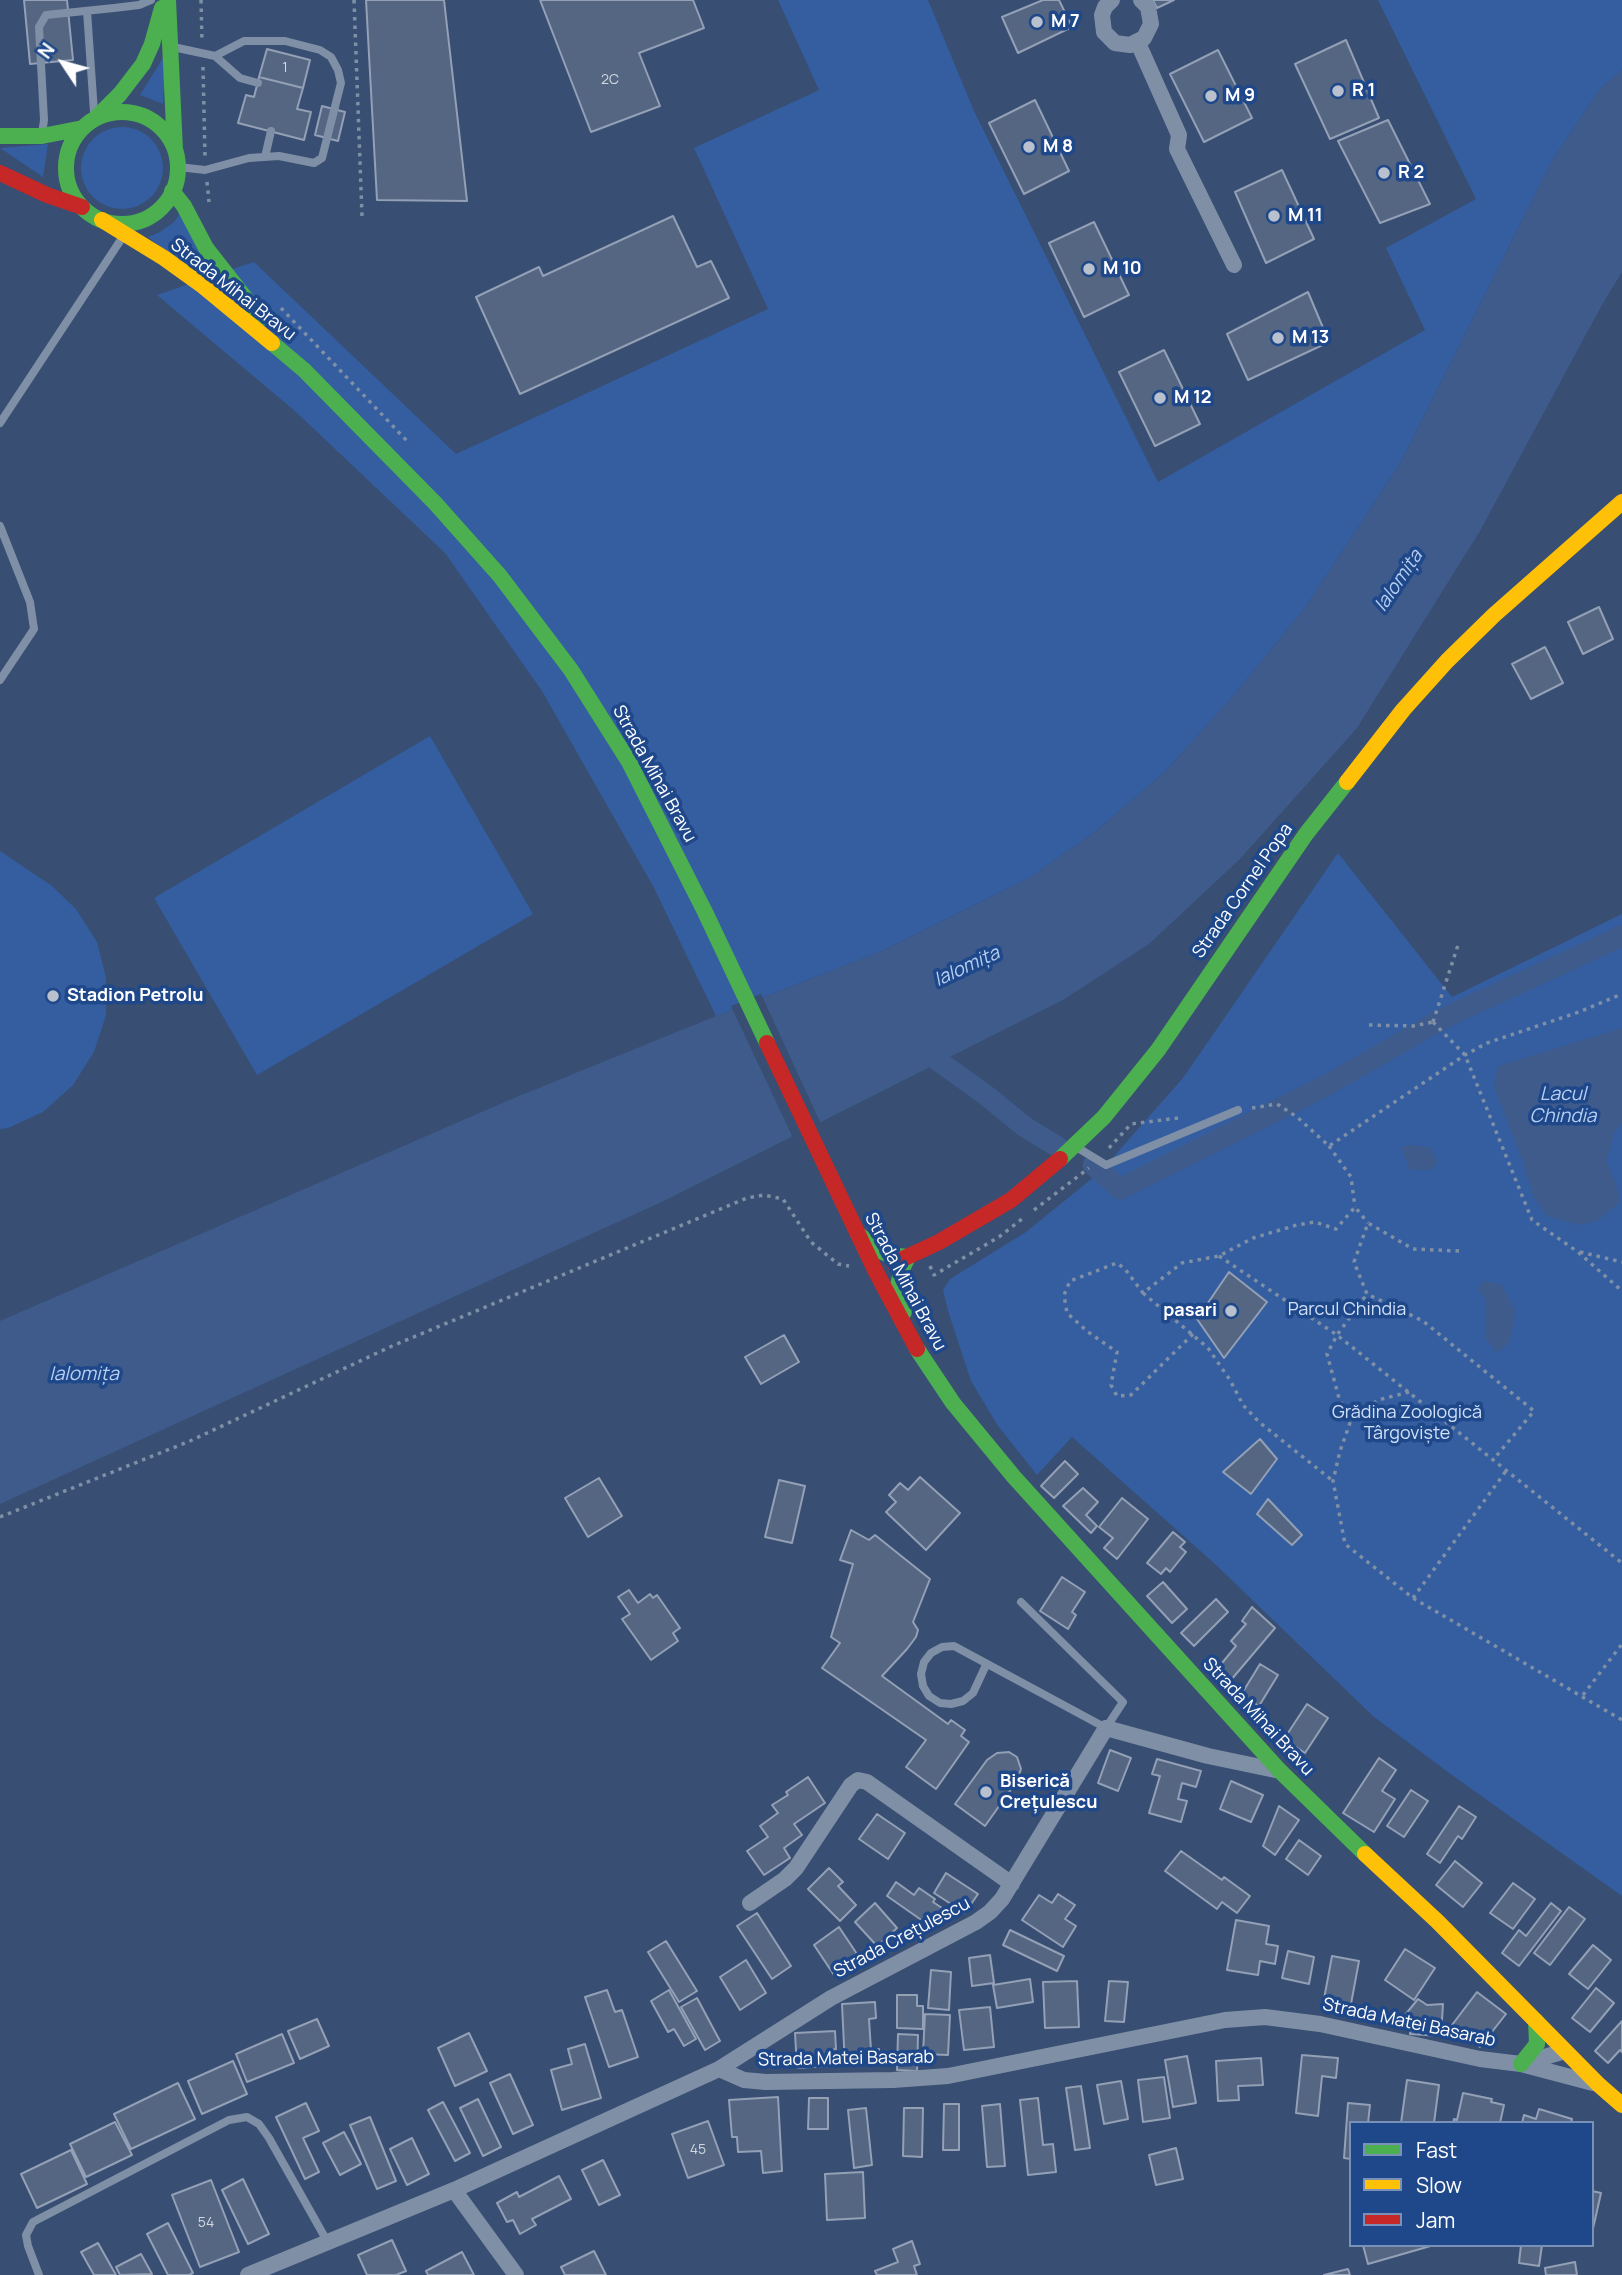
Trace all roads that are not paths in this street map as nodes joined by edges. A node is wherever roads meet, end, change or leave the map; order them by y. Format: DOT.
graph roads {
  1 [pos="151,0"];
  2 [pos="166,0"];
  3 [pos="1112,0"];
  4 [pos="1141,0"];
  5 [pos="87,11"];
  6 [pos="1138,43"];
  7 [pos="171,47"];
  8 [pos="215,56"];
  9 [pos="258,83"];
  10 [pos="89,124"];
  11 [pos="271,131"];
  12 [pos="0,136"];
  13 [pos="41,136"];
  14 [pos="265,156"];
  15 [pos="176,159"];
  16 [pos="0,173"];
  17 [pos="172,191"];
  18 [pos="82,207"];
  19 [pos="102,220"];
  20 [pos="124,234"];
  21 [pos="1234,265"];
  22 [pos="304,370"];
  23 [pos="0,422"];
  24 [pos="1622,502"];
  25 [pos="0,526"];
  26 [pos="0,680"];
  27 [pos="1238,1110"];
  28 [pos="1075,1146"];
  29 [pos="855,1231"];
  30 [pos="908,1257"];
  31 [pos="876,1272"];
  32 [pos="912,1339"];
  33 [pos="1021,1602"];
  34 [pos="986,1665"];
  35 [pos="1106,1728"];
  36 [pos="1280,1771"];
  37 [pos="1012,1884"];
  38 [pos="750,1903"];
  39 [pos="1536,2021"];
  40 [pos="1565,2051"];
  41 [pos="1521,2064"];
  42 [pos="1582,2068"];
  43 [pos="719,2069"];
  44 [pos="1564,2074"];
  45 [pos="1599,2085"];
  46 [pos="1622,2105"];
  47 [pos="454,2190"];
  48 [pos="327,2241"];
  49 [pos="39,2275"];
  50 [pos="247,2275"];
  51 [pos="516,2275"];
  1 -- 5 [label="lane"];
  2 -- 7 [label="main road"];
  2 -- 10 [label="main road"];
  3 -- 6 [label="street"];
  4 -- 6 [label="street"];
  5 -- 10 [label="lane"];
  5 -- 13 [label="lane"];
  6 -- 21 [label="street"];
  7 -- 8 [label="lane"];
  7 -- 15 [label="main road"];
  8 -- 9 [label="lane"];
  8 -- 14 [label="lane"];
  10 -- 13 [label="main road"];
  10 -- 15 [label="main road"];
  10 -- 18 [label="main road"];
  11 -- 14 [label="lane"];
  12 -- 13 [label="main road"];
  14 -- 15 [label="lane"];
  15 -- 17 [label="main road"];
  16 -- 18 [label="main road"];
  17 -- 19 [label="main road"];
  17 -- 22 [label="main road, Strada Mihai Bravu"];
  18 -- 19 [label="main road"];
  19 -- 20 [label="main road, Strada Mihai Bravu"];
  20 -- 22 [label="main road, Strada Mihai Bravu"];
  20 -- 23 [label="lane"];
  22 -- 29 [label="main road, Strada Mihai Bravu"];
  24 -- 28 [label="main road, Strada Cornel Popa"];
  25 -- 26 [label="lane"];
  27 -- 28 [label="lane"];
  28 -- 30 [label="main road, Strada Cornel Popa"];
  29 -- 30 [label="main road"];
  29 -- 31 [label="main road, Strada Mihai Bravu"];
  30 -- 31 [label="main road, Strada Cornel Popa"];
  30 -- 32 [label="main road"];
  31 -- 32 [label="main road, Strada Mihai Bravu"];
  32 -- 36 [label="main road, Strada Mihai Bravu"];
  33 -- 35 [label="lane, Strada Crețulescu"];
  34 -- 34 [label="lane"];
  34 -- 35 [label="lane"];
  35 -- 36 [label="street"];
  35 -- 37 [label="street, Strada Crețulescu"];
  36 -- 39 [label="main road, Strada Mihai Bravu"];
  37 -- 38 [label="street"];
  37 -- 43 [label="street, Strada Crețulescu"];
  39 -- 40 [label="main road, Strada Mihai Bravu"];
  39 -- 41 [label="main road"];
  40 -- 41 [label="street, Strada Matei Basarab"];
  40 -- 42 [label="main road, Strada Mihai Bravu"];
  41 -- 43 [label="street, Strada Matei Basarab"];
  41 -- 44 [label="street, Strada Matei Basarab"];
  42 -- 44 [label="main road"];
  42 -- 45 [label="main road, Strada Mihai Bravu"];
  43 -- 47 [label="street"];
  44 -- 45 [label="street, Strada Matei Basarab"];
  45 -- 46 [label="main road, Strada Mihai Bravu"];
  47 -- 48 [label="street"];
  47 -- 51 [label="street"];
  48 -- 49 [label="lane"];
  48 -- 50 [label="street"];
}
